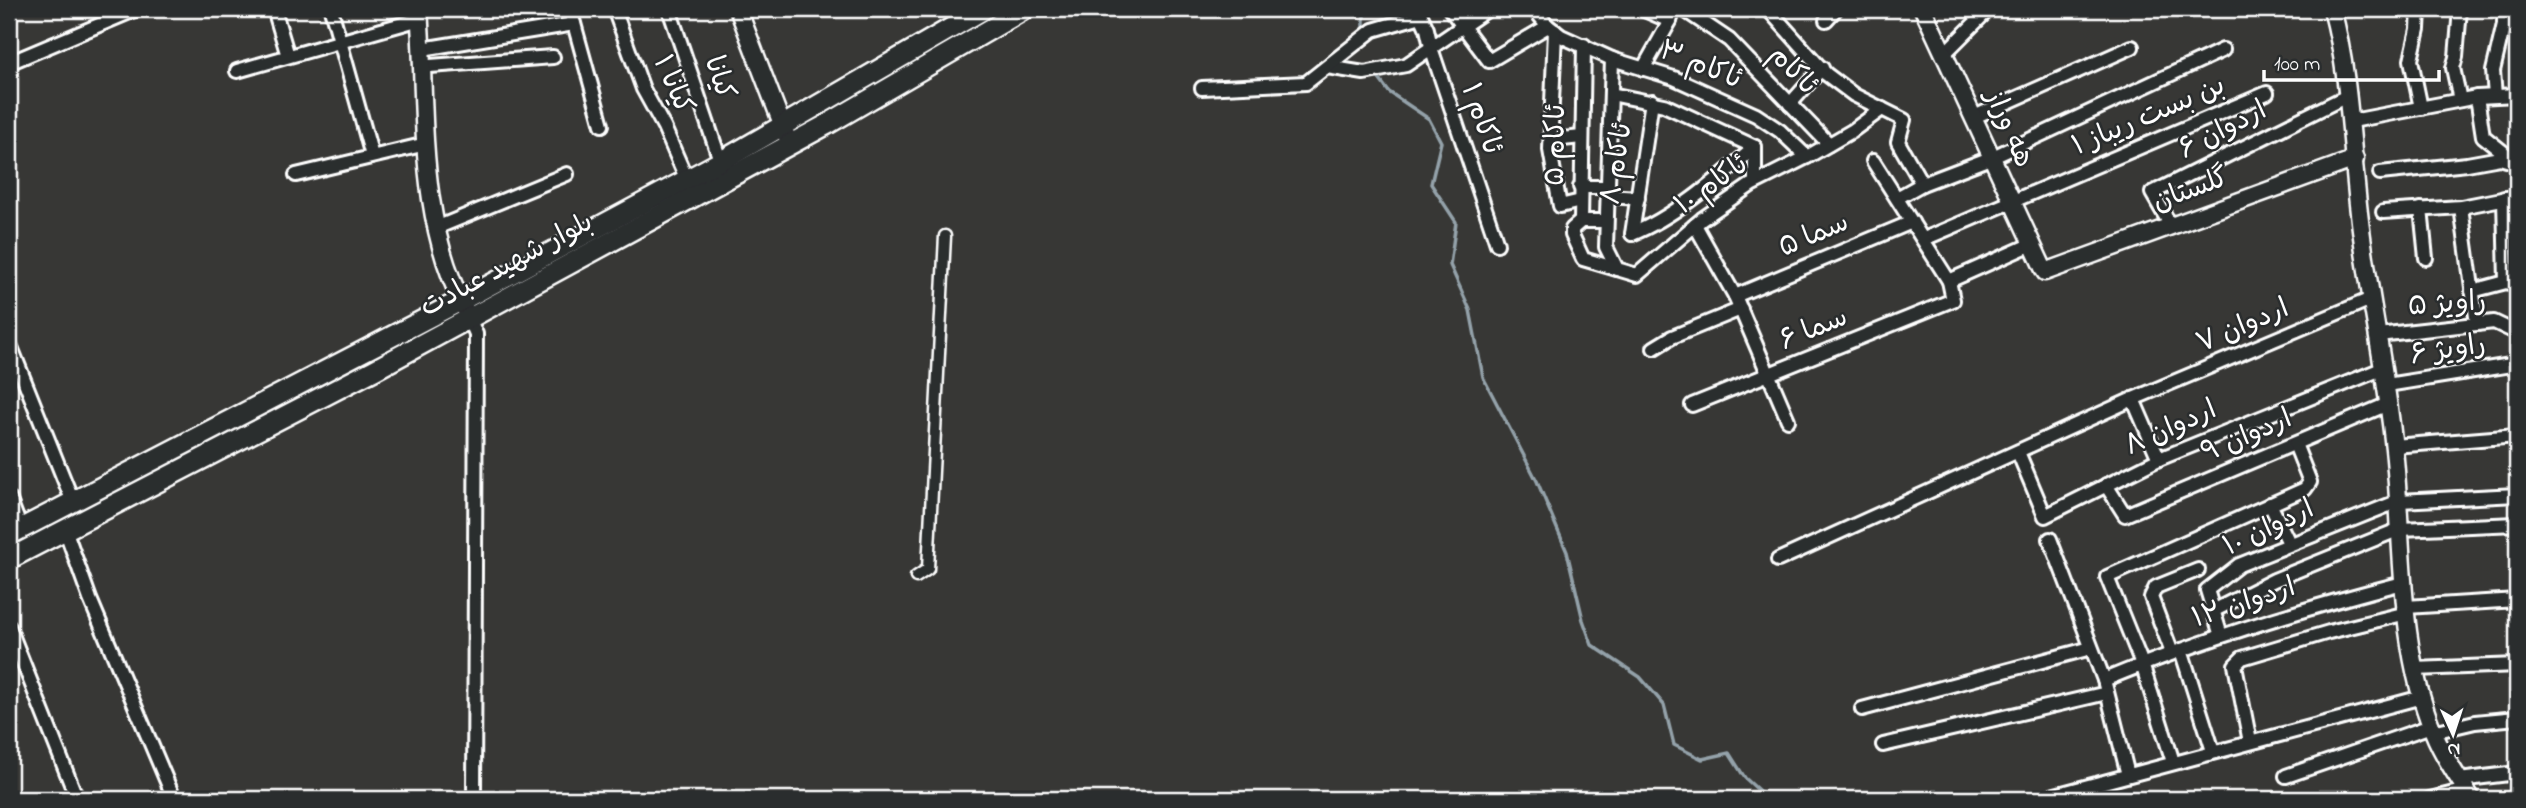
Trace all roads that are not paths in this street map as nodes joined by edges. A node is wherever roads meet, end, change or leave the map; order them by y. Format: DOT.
graph roads {
  1 [pos="137,9"];
  2 [pos="274,9"];
  3 [pos="331,9"];
  4 [pos="570,9"];
  5 [pos="614,9"];
  6 [pos="669,9"];
  7 [pos="738,9"];
  8 [pos="984,9"];
  9 [pos="1450,9"];
  10 [pos="1488,9"];
  11 [pos="1534,9"];
  12 [pos="1642,9"];
  13 [pos="1683,9"];
  14 [pos="1769,9"];
  15 [pos="1836,9"];
  16 [pos="1923,9"];
  17 [pos="1989,9"];
  18 [pos="2332,9"];
  19 [pos="2419,9"];
  20 [pos="2460,9"];
  21 [pos="2504,9"];
  22 [pos="1022,10"];
  23 [pos="1420,12"];
  24 [pos="420,14"];
  25 [pos="1672,15"];
  26 [pos="1826,20"];
  27 [pos="574,24"];
  28 [pos="1463,27"];
  29 [pos="1552,28"];
  30 [pos="340,41"];
  31 [pos="1584,45"];
  32 [pos="2132,47"];
  33 [pos="422,49"];
  34 [pos="1431,49"];
  35 [pos="2223,50"];
  36 [pos="1945,53"];
  37 [pos="288,56"];
  38 [pos="553,57"];
  39 [pos="1612,59"];
  40 [pos="9,63"];
  41 [pos="430,65"];
  42 [pos="1327,67"];
  43 [pos="1822,68"];
  44 [pos="1643,69"];
  45 [pos="237,71"];
  46 [pos="1202,88"];
  47 [pos="2267,93"];
  48 [pos="1611,94"];
  49 [pos="2349,95"];
  50 [pos="2517,95"];
  51 [pos="2496,96"];
  52 [pos="2477,97"];
  53 [pos="2459,100"];
  54 [pos="1652,102"];
  55 [pos="1790,104"];
  56 [pos="2421,108"];
  57 [pos="1882,110"];
  58 [pos="1974,117"];
  59 [pos="2352,121"];
  60 [pos="602,125"];
  61 [pos="781,126"];
  62 [pos="1582,137"];
  63 [pos="1552,140"];
  64 [pos="426,144"];
  65 [pos="791,144"];
  66 [pos="1829,144"];
  67 [pos="1755,147"];
  68 [pos="372,156"];
  69 [pos="1807,157"];
  70 [pos="1993,157"];
  71 [pos="2355,159"];
  72 [pos="1874,160"];
  73 [pos="2516,162"];
  74 [pos="723,170"];
  75 [pos="2380,173"];
  76 [pos="567,174"];
  77 [pos="296,175"];
  78 [pos="687,180"];
  79 [pos="1755,182"];
  80 [pos="1922,184"];
  81 [pos="1580,187"];
  82 [pos="1608,191"];
  83 [pos="2510,197"];
  84 [pos="1638,198"];
  85 [pos="1897,198"];
  86 [pos="1581,201"];
  87 [pos="2012,201"];
  88 [pos="2461,207"];
  89 [pos="2421,209"];
  90 [pos="2383,212"];
  91 [pos="1581,221"];
  92 [pos="1606,221"];
  93 [pos="1912,222"];
  94 [pos="1695,225"];
  95 [pos="2171,226"];
  96 [pos="436,228"];
  97 [pos="945,236"];
  98 [pos="1924,239"];
  99 [pos="1497,244"];
  100 [pos="2032,244"];
  101 [pos="2426,258"];
  102 [pos="1617,269"];
  103 [pos="2045,272"];
  104 [pos="1949,281"];
  105 [pos="2512,283"];
  106 [pos="2472,291"];
  107 [pos="1735,296"];
  108 [pos="2371,299"];
  109 [pos="1741,309"];
  110 [pos="465,310"];
  111 [pos="2477,324"];
  112 [pos="2517,333"];
  113 [pos="2378,335"];
  114 [pos="9,342"];
  115 [pos="1654,348"];
  116 [pos="2517,364"];
  117 [pos="2384,368"];
  118 [pos="1768,374"];
  119 [pos="2387,385"];
  120 [pos="2133,399"];
  121 [pos="2388,404"];
  122 [pos="1692,405"];
  123 [pos="1788,420"];
  124 [pos="2517,436"];
  125 [pos="2295,444"];
  126 [pos="2394,446"];
  127 [pos="2018,452"];
  128 [pos="2159,459"];
  129 [pos="2106,485"];
  130 [pos="2517,495"];
  131 [pos="9,498"];
  132 [pos="2399,500"];
  133 [pos="73,502"];
  134 [pos="2270,504"];
  135 [pos="2517,524"];
  136 [pos="65,529"];
  137 [pos="2400,529"];
  138 [pos="15,532"];
  139 [pos="2050,539"];
  140 [pos="2289,543"];
  141 [pos="9,559"];
  142 [pos="1778,560"];
  143 [pos="2198,570"];
  144 [pos="916,577"];
  145 [pos="2403,583"];
  146 [pos="2517,600"];
  147 [pos="2407,610"];
  148 [pos="2213,611"];
  149 [pos="9,627"];
  150 [pos="2221,636"];
  151 [pos="2091,648"];
  152 [pos="2176,652"];
  153 [pos="2142,664"];
  154 [pos="2517,666"];
  155 [pos="2415,669"];
  156 [pos="2104,680"];
  157 [pos="2107,693"];
  158 [pos="2422,696"];
  159 [pos="1862,709"];
  160 [pos="2517,718"];
  161 [pos="2432,729"];
  162 [pos="2250,742"];
  163 [pos="1883,746"];
  164 [pos="2213,751"];
  165 [pos="2173,762"];
  166 [pos="2517,774"];
  167 [pos="2128,775"];
  168 [pos="2286,776"];
  169 [pos="2466,790"];
  170 [pos="173,796"];
  171 [pos="77,799"];
  172 [pos="474,799"];
  173 [pos="2039,799"];
  174 [pos="2430,799"];
  1 -- 40 [label="street"];
  2 -- 37 [label="street"];
  3 -- 30 [label="street"];
  4 -- 27 [label="street"];
  5 -- 78 [label="street, کیانا ۱"];
  6 -- 74 [label="street, کیانا"];
  7 -- 61 [label="street"];
  8 -- 61 [label="main road, بلوار شهید عبادت"];
  9 -- 28 [label="street"];
  10 -- 28 [label="street"];
  11 -- 29 [label="street, ئاکام ۳"];
  12 -- 25 [label="street"];
  13 -- 55 [label="street, ئاکام"];
  14 -- 43 [label="street"];
  15 -- 26 [label="street"];
  16 -- 36 [label="street, هه وراز"];
  17 -- 36 [label="street"];
  18 -- 49 [label="street"];
  19 -- 56 [label="street"];
  20 -- 53 [label="street"];
  21 -- 51 [label="street"];
  22 -- 65 [label="main road, بلوار شهید عبادت"];
  23 -- 34 [label="street, ئاکام ۱"];
  23 -- 42 [label="street"];
  24 -- 30 [label="street"];
  24 -- 33 [label="street"];
  25 -- 44 [label="street"];
  27 -- 33 [label="street"];
  27 -- 60 [label="street"];
  28 -- 29 [label="street"];
  28 -- 34 [label="street"];
  29 -- 31 [label="street, ئاکام ۳"];
  29 -- 63 [label="street"];
  30 -- 37 [label="street"];
  30 -- 68 [label="street"];
  31 -- 39 [label="street, ئاکام ۳"];
  31 -- 62 [label="street, ئاکام ۵"];
  32 -- 58 [label="street"];
  33 -- 64 [label="street"];
  34 -- 42 [label="street"];
  34 -- 99 [label="street, ئاکام ۱"];
  35 -- 70 [label="street"];
  36 -- 58 [label="street, هه وراز"];
  37 -- 45 [label="street"];
  38 -- 41 [label="street"];
  39 -- 44 [label="street, ئاکام ۳"];
  39 -- 48 [label="street"];
  42 -- 46 [label="street"];
  43 -- 55 [label="street"];
  43 -- 57 [label="street"];
  44 -- 69 [label="street, ئاکام ۳"];
  47 -- 87 [label="street, بن بست ریباز ۱"];
  48 -- 54 [label="street"];
  48 -- 82 [label="street"];
  49 -- 59 [label="street"];
  49 -- 95 [label="street, اردوان ۶"];
  50 -- 51 [label="street"];
  51 -- 52 [label="street"];
  52 -- 53 [label="street"];
  52 -- 73 [label="street"];
  53 -- 56 [label="street"];
  54 -- 67 [label="street"];
  54 -- 84 [label="street, ئاکام ۸"];
  55 -- 66 [label="street, ئاکام"];
  56 -- 59 [label="street"];
  57 -- 66 [label="street, ئاکام ۱۰"];
  57 -- 80 [label="street"];
  58 -- 70 [label="street, هه وراز"];
  59 -- 71 [label="street"];
  61 -- 65 [label="street"];
  61 -- 74 [label="main road, بلوار شهید عبادت"];
  62 -- 63 [label="street"];
  62 -- 81 [label="street, ئاکام ۵"];
  63 -- 86 [label="street"];
  64 -- 68 [label="street"];
  64 -- 96 [label="street"];
  65 -- 74 [label="main road, بلوار شهید عبادت"];
  66 -- 69 [label="street, ئاکام ۱۰"];
  67 -- 79 [label="street"];
  67 -- 84 [label="street, ئاکام ۸"];
  68 -- 77 [label="street"];
  69 -- 79 [label="street, ئاکام ۱۰"];
  70 -- 80 [label="street"];
  70 -- 87 [label="street, هه وراز"];
  71 -- 95 [label="street, گلستان"];
  71 -- 108 [label="street"];
  72 -- 85 [label="street"];
  73 -- 75 [label="street"];
  74 -- 78 [label="main road, بلوار شهید عبادت"];
  74 -- 110 [label="main road, بلوار شهید عبادت"];
  76 -- 96 [label="street"];
  78 -- 110 [label="main road, بلوار شهید عبادت"];
  79 -- 94 [label="street, ئاکام ۱۰"];
  80 -- 85 [label="street"];
  81 -- 82 [label="street"];
  81 -- 86 [label="street, ئاکام ۵"];
  82 -- 84 [label="street"];
  82 -- 92 [label="street"];
  83 -- 88 [label="street"];
  83 -- 105 [label="street"];
  85 -- 93 [label="street"];
  86 -- 91 [label="street, ئاکام ۵"];
  87 -- 98 [label="street, بن بست ریباز ۱"];
  87 -- 100 [label="street, هه وراز"];
  88 -- 89 [label="street"];
  88 -- 106 [label="street"];
  89 -- 90 [label="street"];
  89 -- 101 [label="street"];
  91 -- 92 [label="street, ئاکام ۵"];
  91 -- 102 [label="street"];
  92 -- 102 [label="street"];
  93 -- 98 [label="street"];
  93 -- 107 [label="street, سما ۵"];
  94 -- 102 [label="street, ئاکام ۱۰"];
  94 -- 107 [label="street"];
  95 -- 103 [label="street, گلستان"];
  96 -- 110 [label="street"];
  97 -- 144 [label="street"];
  98 -- 104 [label="street"];
  100 -- 103 [label="street, هه وراز"];
  100 -- 104 [label="street"];
  104 -- 118 [label="street, سما ۶"];
  105 -- 106 [label="street"];
  106 -- 111 [label="street"];
  107 -- 109 [label="street"];
  108 -- 113 [label="street"];
  108 -- 120 [label="street, اردوان ۷"];
  109 -- 115 [label="street"];
  109 -- 118 [label="street"];
  110 -- 133 [label="main road, بلوار شهید عبادت"];
  110 -- 136 [label="main road, بلوار شهید عبادت"];
  110 -- 172 [label="street"];
  111 -- 112 [label="street, راویژ ۵"];
  111 -- 113 [label="street, راویژ ۵"];
  113 -- 117 [label="street"];
  114 -- 133 [label="street"];
  116 -- 119 [label="street, راویژ ۶"];
  117 -- 119 [label="street"];
  117 -- 128 [label="street, اردوان ۸"];
  118 -- 122 [label="street, سما ۶"];
  118 -- 123 [label="street"];
  119 -- 121 [label="street"];
  120 -- 127 [label="street, اردوان ۷"];
  120 -- 128 [label="street"];
  121 -- 125 [label="street, اردوان ۹"];
  121 -- 126 [label="street"];
  124 -- 126 [label="street"];
  125 -- 129 [label="street, اردوان ۹"];
  125 -- 134 [label="street"];
  126 -- 132 [label="street"];
  127 -- 129 [label="street, اردوان ۸"];
  127 -- 142 [label="street, اردوان ۷"];
  128 -- 129 [label="street, اردوان ۸"];
  130 -- 132 [label="street, اردوان ۱۰"];
  131 -- 138 [label="street"];
  132 -- 137 [label="street"];
  132 -- 140 [label="street, اردوان ۱۰"];
  133 -- 138 [label="main road, بلوار شهید عبادت"];
  134 -- 140 [label="street"];
  134 -- 153 [label="street"];
  135 -- 137 [label="street"];
  136 -- 141 [label="main road, بلوار شهید عبادت"];
  136 -- 170 [label="street"];
  137 -- 145 [label="street"];
  137 -- 148 [label="street"];
  139 -- 151 [label="street"];
  140 -- 148 [label="street, اردوان ۱۰"];
  143 -- 152 [label="street"];
  145 -- 147 [label="street"];
  145 -- 150 [label="street, اردوان ۱۲"];
  146 -- 147 [label="street"];
  147 -- 155 [label="street"];
  147 -- 162 [label="street"];
  148 -- 150 [label="street, اردوان ۱۰"];
  149 -- 171 [label="street"];
  150 -- 152 [label="street, اردوان ۱۲"];
  151 -- 156 [label="street"];
  151 -- 159 [label="street"];
  152 -- 153 [label="street, اردوان ۱۲"];
  152 -- 164 [label="street"];
  153 -- 156 [label="street, اردوان ۱۲"];
  153 -- 165 [label="street"];
  154 -- 155 [label="street"];
  155 -- 158 [label="street"];
  156 -- 157 [label="street"];
  157 -- 163 [label="street"];
  157 -- 167 [label="street"];
  158 -- 161 [label="street"];
  158 -- 162 [label="street"];
  160 -- 161 [label="street"];
  161 -- 168 [label="street"];
  161 -- 169 [label="street"];
  162 -- 164 [label="street"];
  164 -- 165 [label="street"];
  165 -- 167 [label="street"];
  166 -- 169 [label="street"];
  167 -- 173 [label="street"];
  169 -- 174 [label="street"];
}
